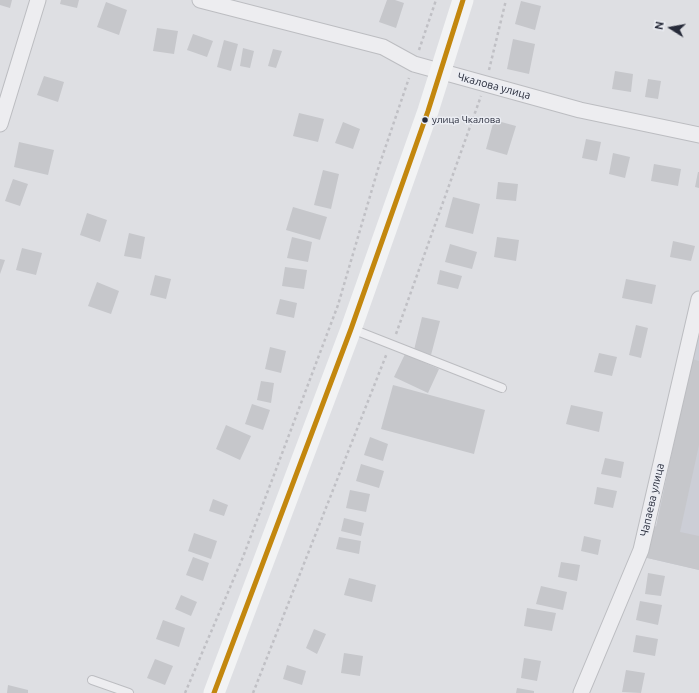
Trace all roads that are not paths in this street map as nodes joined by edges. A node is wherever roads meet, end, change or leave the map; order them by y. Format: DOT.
graph roads {
  1 [pos="38,0"];
  2 [pos="200,0"];
  3 [pos="463,0"];
  4 [pos="441,72"];
  5 [pos="0,124"];
  6 [pos="699,135"];
  7 [pos="699,298"];
  8 [pos="351,329"];
  9 [pos="502,388"];
  10 [pos="92,680"];
  11 [pos="129,693"];
  12 [pos="214,693"];
  13 [pos="581,693"];
  1 -- 5 [label="street"];
  2 -- 4 [label="street, Чкалова улица"];
  3 -- 4 [label="main road"];
  4 -- 6 [label="street, Чкалова улица"];
  4 -- 8 [label="main road"];
  7 -- 13 [label="street, Чапаева улица"];
  8 -- 9 [label="lane"];
  8 -- 12 [label="main road"];
  10 -- 11 [label="lane"];
}
